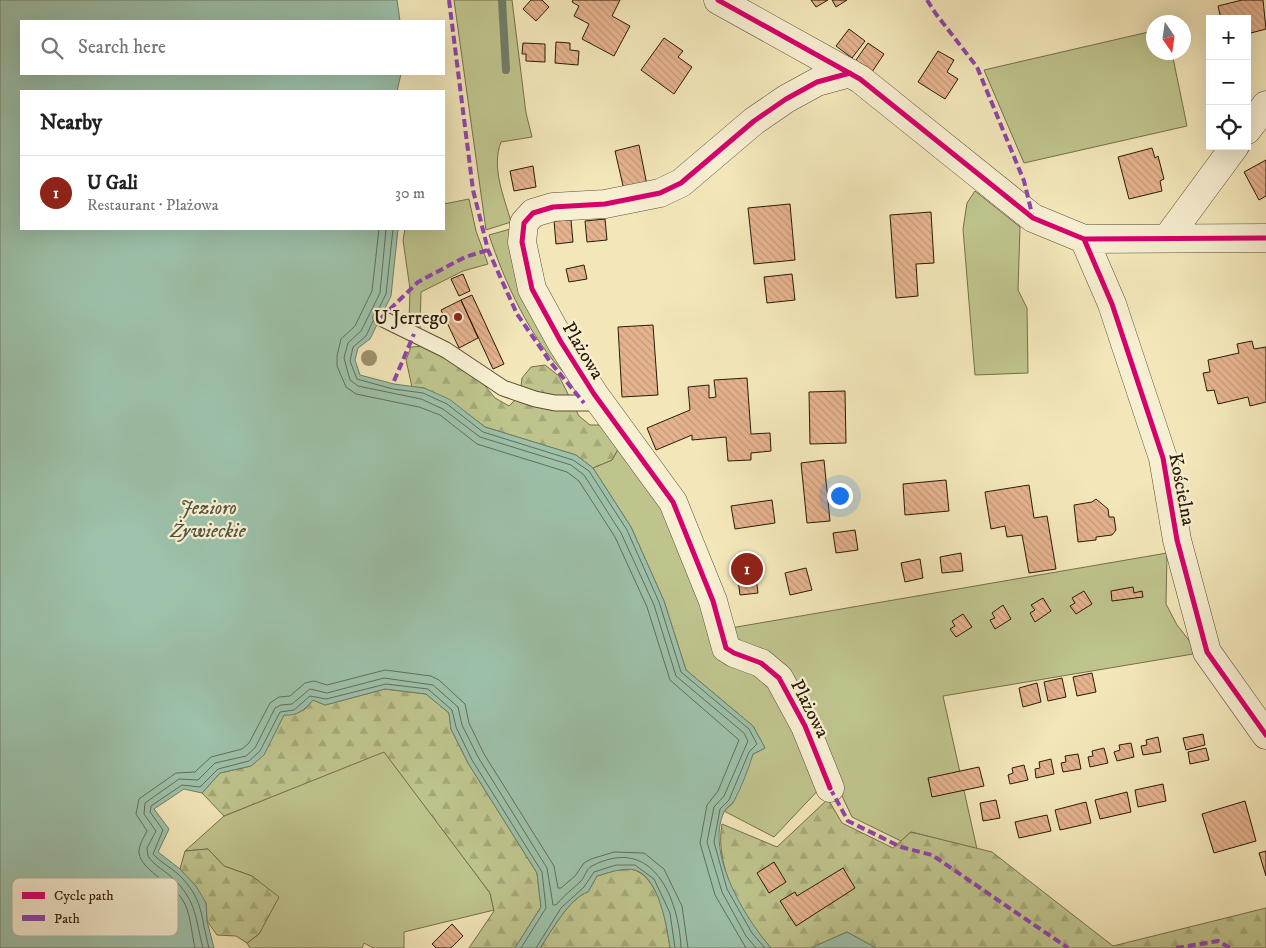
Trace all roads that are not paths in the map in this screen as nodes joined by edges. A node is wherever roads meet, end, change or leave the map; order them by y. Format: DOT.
graph roads {
  1 [pos="718,0"];
  2 [pos="850,73"];
  3 [pos="1266,105"];
  4 [pos="1251,125"];
  5 [pos="1232,150"];
  6 [pos="1168,238"];
  7 [pos="1266,238"];
  8 [pos="1084,239"];
  9 [pos="381,318"];
  10 [pos="600,403"];
  11 [pos="1266,735"];
  12 [pos="830,788"];
  1 -- 2 [label="street"];
  2 -- 8 [label="street"];
  2 -- 10 [label="street, Plażowa"];
  3 -- 4 [label="street"];
  5 -- 6 [label="street"];
  6 -- 7 [label="street"];
  6 -- 8 [label="street"];
  8 -- 11 [label="street, Kościelna"];
  9 -- 10 [label="lane"];
  10 -- 12 [label="street, Plażowa"];
}
